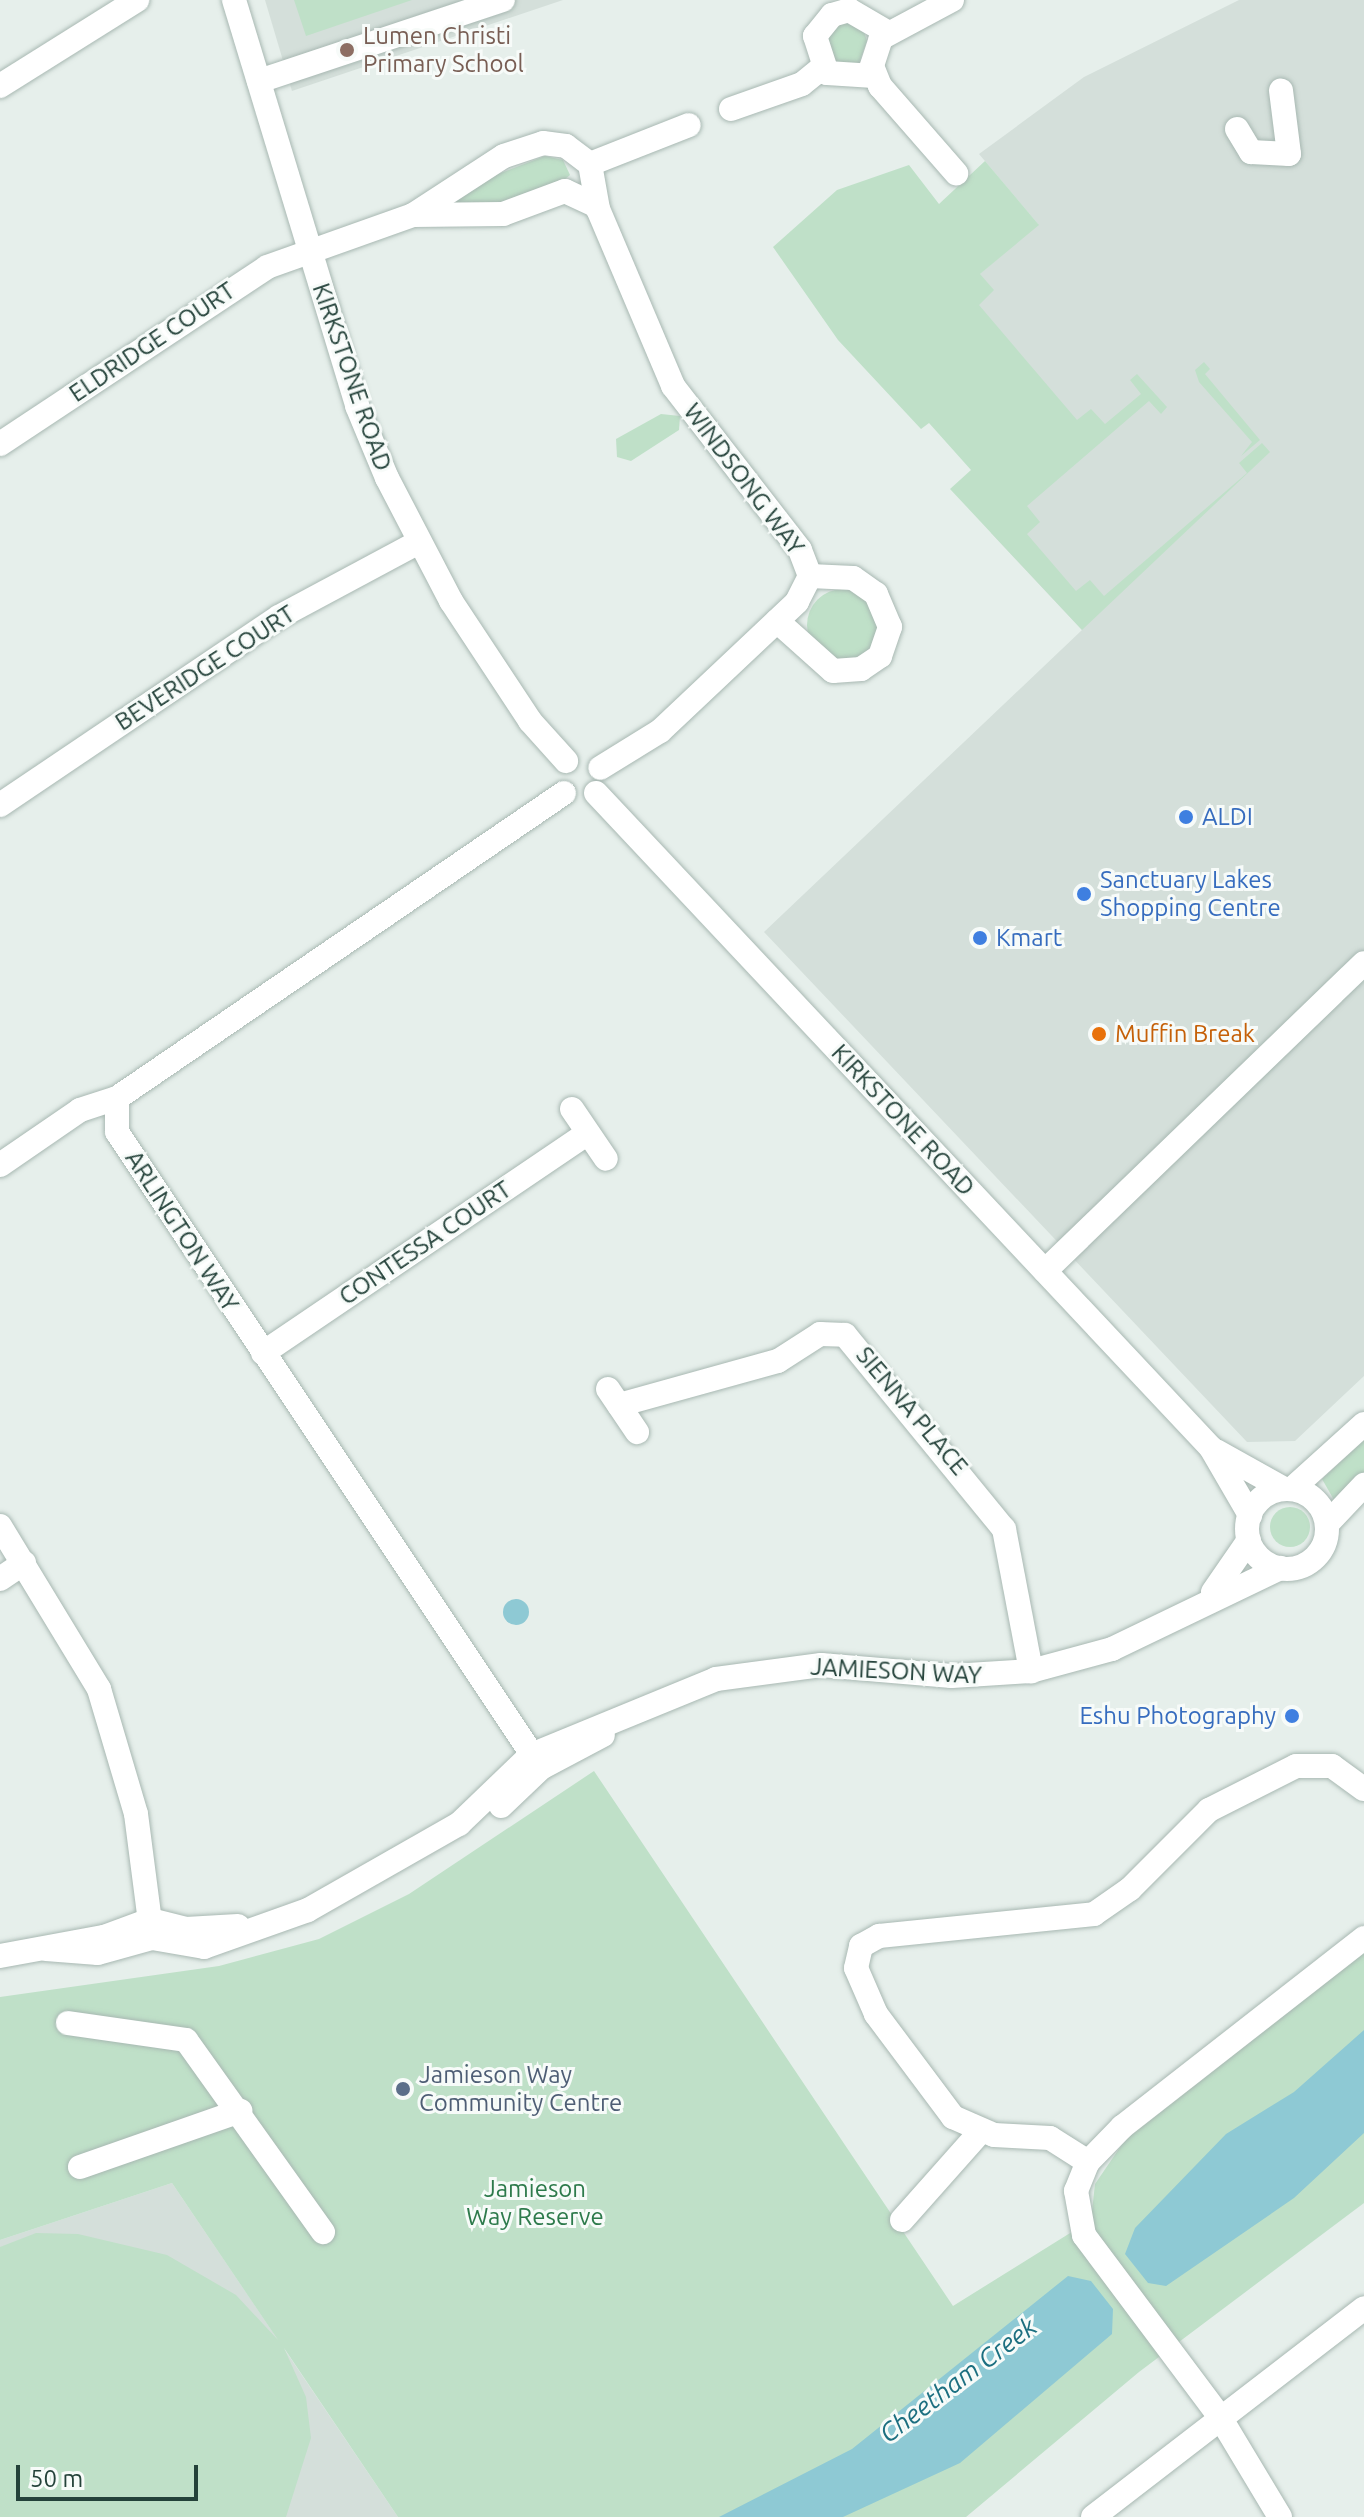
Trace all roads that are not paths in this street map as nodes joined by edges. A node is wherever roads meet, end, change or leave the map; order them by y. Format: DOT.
graph roads {
  1 [pos="137,0"];
  2 [pos="234,0"];
  3 [pos="503,0"];
  4 [pos="952,0"];
  5 [pos="887,32"];
  6 [pos="822,68"];
  7 [pos="874,76"];
  8 [pos="259,81"];
  9 [pos="0,86"];
  10 [pos="1281,91"];
  11 [pos="731,109"];
  12 [pos="689,125"];
  13 [pos="1237,129"];
  14 [pos="587,164"];
  15 [pos="956,173"];
  16 [pos="565,191"];
  17 [pos="597,206"];
  18 [pos="413,215"];
  19 [pos="309,251"];
  20 [pos="0,444"];
  21 [pos="417,543"];
  22 [pos="810,576"];
  23 [pos="777,621"];
  24 [pos="566,761"];
  25 [pos="600,768"];
  26 [pos="564,793"];
  27 [pos="596,793"];
  28 [pos="0,805"];
  29 [pos="1364,963"];
  30 [pos="117,1098"];
  31 [pos="572,1109"];
  32 [pos="587,1134"];
  33 [pos="606,1159"];
  34 [pos="0,1165"];
  35 [pos="1045,1271"];
  36 [pos="263,1353"];
  37 [pos="1364,1424"];
  38 [pos="637,1432"];
  39 [pos="1211,1448"];
  40 [pos="1364,1485"];
  41 [pos="1288,1489"];
  42 [pos="1250,1515"];
  43 [pos="1327,1524"];
  44 [pos="0,1526"];
  45 [pos="1249,1540"];
  46 [pos="24,1563"];
  47 [pos="1280,1568"];
  48 [pos="0,1579"];
  49 [pos="1203,1603"];
  50 [pos="1031,1671"];
  51 [pos="536,1761"];
  52 [pos="1364,1789"];
  53 [pos="151,1929"];
  54 [pos="1364,1938"];
  55 [pos="0,1956"];
  56 [pos="68,2023"];
  57 [pos="240,2111"];
  58 [pos="980,2132"];
  59 [pos="1088,2162"];
  60 [pos="80,2167"];
  61 [pos="902,2220"];
  62 [pos="323,2232"];
  63 [pos="1364,2308"];
  64 [pos="1220,2417"];
  65 [pos="1093,2517"];
  66 [pos="1280,2517"];
  1 -- 9 [label="street"];
  2 -- 8 [label="street, KIRKSTONE ROAD"];
  3 -- 8 [label="street"];
  4 -- 5 [label="street"];
  5 -- 6 [label="street"];
  5 -- 7 [label="street"];
  6 -- 7 [label="street"];
  6 -- 11 [label="street"];
  7 -- 15 [label="street"];
  8 -- 19 [label="street, KIRKSTONE ROAD"];
  10 -- 13 [label="street"];
  12 -- 14 [label="street"];
  14 -- 16 [label="street"];
  14 -- 17 [label="street, WINDSONG WAY"];
  14 -- 18 [label="street"];
  16 -- 17 [label="street"];
  16 -- 18 [label="street"];
  17 -- 22 [label="street, WINDSONG WAY"];
  18 -- 19 [label="street"];
  19 -- 20 [label="street, ELDRIDGE COURT"];
  19 -- 21 [label="street, KIRKSTONE ROAD"];
  21 -- 24 [label="street, KIRKSTONE ROAD"];
  21 -- 28 [label="street, BEVERIDGE COURT"];
  22 -- 23 [label="street, WINDSONG WAY"];
  22 -- 23 [label="street"];
  23 -- 25 [label="street, WINDSONG WAY"];
  24 -- 25 [label="street"];
  24 -- 26 [label="street"];
  25 -- 27 [label="street"];
  26 -- 27 [label="street"];
  26 -- 30 [label="street"];
  27 -- 35 [label="street, KIRKSTONE ROAD"];
  29 -- 35 [label="street"];
  30 -- 34 [label="street"];
  30 -- 36 [label="street, ARLINGTON WAY"];
  31 -- 32 [label="street"];
  32 -- 33 [label="street"];
  32 -- 36 [label="street, CONTESSA COURT"];
  35 -- 39 [label="street, KIRKSTONE ROAD"];
  36 -- 51 [label="street, ARLINGTON WAY"];
  37 -- 41 [label="street"];
  38 -- 50 [label="street, SIENNA PLACE"];
  39 -- 41 [label="street, KIRKSTONE ROAD"];
  39 -- 42 [label="street, KIRKSTONE ROAD"];
  40 -- 43 [label="street, JAMIESON WAY"];
  41 -- 42 [label="street"];
  41 -- 43 [label="street"];
  42 -- 45 [label="street"];
  43 -- 47 [label="street, JAMIESON WAY"];
  44 -- 46 [label="street"];
  45 -- 47 [label="street"];
  45 -- 49 [label="street, JAMIESON WAY"];
  46 -- 48 [label="street"];
  46 -- 53 [label="street"];
  47 -- 49 [label="street, JAMIESON WAY"];
  49 -- 50 [label="street, JAMIESON WAY"];
  50 -- 51 [label="street, JAMIESON WAY"];
  51 -- 53 [label="street, JAMIESON WAY"];
  52 -- 58 [label="street"];
  53 -- 55 [label="street, JAMIESON WAY"];
  54 -- 59 [label="street"];
  56 -- 57 [label="street"];
  57 -- 60 [label="street"];
  57 -- 62 [label="street"];
  58 -- 59 [label="street"];
  58 -- 61 [label="street"];
  59 -- 64 [label="street"];
  63 -- 64 [label="street"];
  64 -- 65 [label="street"];
  64 -- 66 [label="street"];
}
